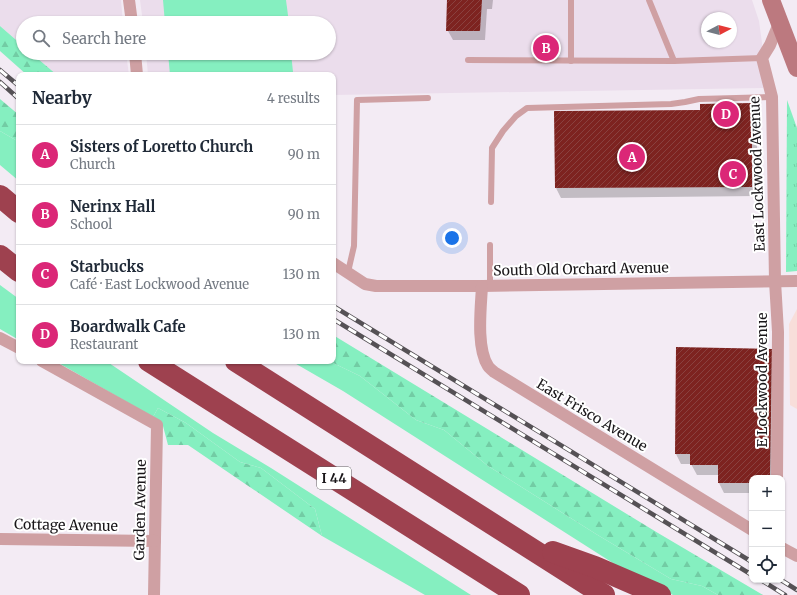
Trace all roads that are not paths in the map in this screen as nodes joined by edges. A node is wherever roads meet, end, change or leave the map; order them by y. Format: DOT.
graph roads {
  1 [pos="129,0"];
  2 [pos="572,0"];
  3 [pos="649,0"];
  4 [pos="771,0"];
  5 [pos="131,16"];
  6 [pos="780,21"];
  7 [pos="762,58"];
  8 [pos="136,60"];
  9 [pos="468,60"];
  10 [pos="571,61"];
  11 [pos="674,61"];
  12 [pos="797,68"];
  13 [pos="137,72"];
  14 [pos="772,97"];
  15 [pos="428,98"];
  16 [pos="0,196"];
  17 [pos="491,202"];
  18 [pos="16,209"];
  19 [pos="490,245"];
  20 [pos="0,256"];
  21 [pos="336,265"];
  22 [pos="16,269"];
  23 [pos="348,272"];
  24 [pos="797,281"];
  25 [pos="775,282"];
  26 [pos="486,286"];
  27 [pos="0,338"];
  28 [pos="16,346"];
  29 [pos="47,364"];
  30 [pos="153,364"];
  31 [pos="241,364"];
  32 [pos="777,475"];
  33 [pos="749,528"];
  34 [pos="0,539"];
  35 [pos="516,539"];
  36 [pos="155,541"];
  37 [pos="785,550"];
  38 [pos="797,556"];
  39 [pos="154,595"];
  40 [pos="518,595"];
  41 [pos="604,595"];
  42 [pos="660,595"];
  1 -- 5 [label="street"];
  2 -- 10 [label="lane"];
  3 -- 11 [label="lane"];
  4 -- 6 [label="main road"];
  6 -- 7 [label="street"];
  6 -- 12 [label="main road"];
  7 -- 11 [label="lane"];
  7 -- 14 [label="street, East Lockwood Avenue"];
  8 -- 13 [label="street"];
  9 -- 10 [label="lane"];
  10 -- 11 [label="lane"];
  14 -- 17 [label="lane"];
  14 -- 25 [label="street, East Lockwood Avenue"];
  15 -- 23 [label="lane"];
  16 -- 18 [label="highway"];
  19 -- 26 [label="lane"];
  20 -- 22 [label="highway"];
  21 -- 23 [label="street"];
  23 -- 26 [label="street, South Old Orchard Avenue"];
  24 -- 25 [label="street, South Old Orchard Avenue"];
  25 -- 26 [label="street, South Old Orchard Avenue"];
  25 -- 32 [label="street, E Lockwood Avenue"];
  26 -- 33 [label="street, East Frisco Avenue"];
  27 -- 28 [label="street"];
  29 -- 36 [label="street, Garden Avenue"];
  30 -- 40 [label="highway, I 44"];
  31 -- 35 [label="highway"];
  34 -- 36 [label="street, Cottage Avenue"];
  35 -- 41 [label="highway"];
  35 -- 42 [label="highway"];
  36 -- 39 [label="street, Garden Avenue"];
  37 -- 38 [label="street"];
}
